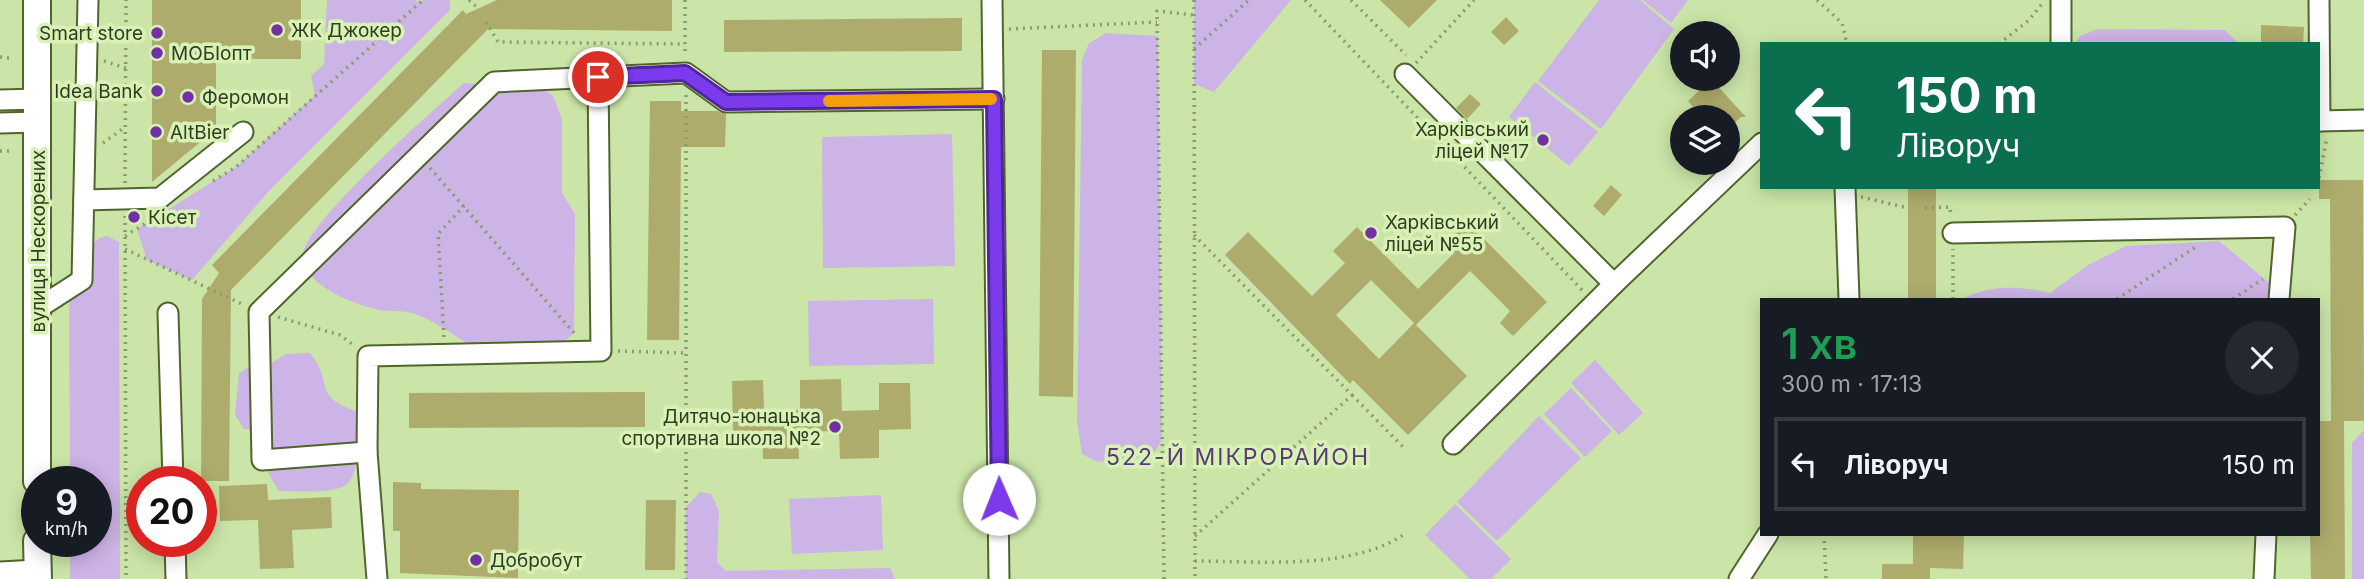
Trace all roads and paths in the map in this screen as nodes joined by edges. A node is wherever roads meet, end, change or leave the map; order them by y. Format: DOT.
graph roads {
  1 [pos="37,0"];
  2 [pos="88,0"];
  3 [pos="126,0"];
  4 [pos="423,0"];
  5 [pos="469,0"];
  6 [pos="685,0"];
  7 [pos="992,0"];
  8 [pos="1194,0"];
  9 [pos="1305,0"];
  10 [pos="1351,0"];
  11 [pos="1474,0"];
  12 [pos="1817,0"];
  13 [pos="2046,0"];
  14 [pos="2061,0"];
  15 [pos="2319,0"];
  16 [pos="1246,1"];
  17 [pos="479,9"];
  18 [pos="1194,15"];
  19 [pos="486,22"];
  20 [pos="1157,22"];
  21 [pos="993,30"];
  22 [pos="1847,42"];
  23 [pos="2002,42"];
  24 [pos="2061,42"];
  25 [pos="685,44"];
  26 [pos="1194,49"];
  27 [pos="0,57"];
  28 [pos="10,58"];
  29 [pos="685,73"];
  30 [pos="1405,74"];
  31 [pos="598,77"];
  32 [pos="994,99"];
  33 [pos="0,100"];
  34 [pos="38,111"];
  35 [pos="2364,120"];
  36 [pos="2323,121"];
  37 [pos="0,122"];
  38 [pos="243,132"];
  39 [pos="1760,145"];
  40 [pos="0,151"];
  41 [pos="9,151"];
  42 [pos="419,156"];
  43 [pos="2320,164"];
  44 [pos="204,187"];
  45 [pos="1845,190"];
  46 [pos="125,199"];
  47 [pos="84,200"];
  48 [pos="464,206"];
  49 [pos="1908,208"];
  50 [pos="1925,208"];
  51 [pos="162,213"];
  52 [pos="2224,228"];
  53 [pos="1953,233"];
  54 [pos="1194,235"];
  55 [pos="125,236"];
  56 [pos="125,249"];
  57 [pos="2281,267"];
  58 [pos="1614,284"];
  59 [pos="1849,298"];
  60 [pos="1953,298"];
  61 [pos="2119,298"];
  62 [pos="2234,298"];
  63 [pos="2279,298"];
  64 [pos="1595,303"];
  65 [pos="37,309"];
  66 [pos="258,312"];
  67 [pos="168,313"];
  68 [pos="595,351"];
  69 [pos="686,353"];
  70 [pos="445,354"];
  71 [pos="368,355"];
  72 [pos="1352,395"];
  73 [pos="1453,444"];
  74 [pos="1406,450"];
  75 [pos="367,453"];
  76 [pos="37,466"];
  77 [pos="173,466"];
  78 [pos="1406,533"];
  79 [pos="1767,536"];
  80 [pos="1824,536"];
  81 [pos="2266,536"];
  82 [pos="1195,537"];
  83 [pos="37,557"];
  84 [pos="175,557"];
  85 [pos="1195,561"];
  86 [pos="0,572"];
  87 [pos="38,575"];
  88 [pos="126,579"];
  89 [pos="176,579"];
  90 [pos="377,579"];
  91 [pos="686,579"];
  92 [pos="999,579"];
  93 [pos="1164,579"];
  94 [pos="1195,579"];
  95 [pos="1739,579"];
  96 [pos="1826,579"];
  97 [pos="2264,579"];
  1 -- 34 [label="main road, вулиця Нескорених"];
  2 -- 47 [label="lane"];
  3 -- 46 [label="path"];
  4 -- 44 [label="path"];
  5 -- 17 [label="path"];
  6 -- 25 [label="path"];
  7 -- 21 [label="lane"];
  8 -- 18 [label="path"];
  9 -- 64 [label="path"];
  10 -- 11 [label="path"];
  12 -- 22 [label="path"];
  13 -- 23 [label="path"];
  14 -- 24 [label="lane"];
  15 -- 36 [label="lane"];
  16 -- 26 [label="path"];
  18 -- 20 [label="path"];
  18 -- 26 [label="path"];
  19 -- 25 [label="path"];
  20 -- 21 [label="path"];
  20 -- 93 [label="path"];
  21 -- 32 [label="lane"];
  25 -- 29 [label="path"];
  26 -- 54 [label="path"];
  27 -- 28 [label="path"];
  29 -- 31 [label="lane"];
  29 -- 32 [label="lane"];
  29 -- 69 [label="path"];
  30 -- 58 [label="lane"];
  31 -- 42 [label="lane"];
  31 -- 68 [label="lane"];
  32 -- 92 [label="lane"];
  33 -- 34 [label="lane"];
  34 -- 37 [label="lane"];
  34 -- 65 [label="main road, вулиця Нескорених"];
  35 -- 36 [label="lane"];
  36 -- 43 [label="path"];
  38 -- 46 [label="lane"];
  39 -- 58 [label="lane"];
  40 -- 41 [label="path"];
  42 -- 48 [label="path"];
  42 -- 66 [label="lane"];
  45 -- 49 [label="path"];
  45 -- 59 [label="lane"];
  46 -- 47 [label="lane"];
  46 -- 55 [label="path"];
  47 -- 65 [label="lane"];
  48 -- 68 [label="path"];
  48 -- 70 [label="path"];
  50 -- 53 [label="path"];
  51 -- 55 [label="path"];
  52 -- 53 [label="lane"];
  52 -- 57 [label="lane"];
  52 -- 61 [label="path"];
  53 -- 60 [label="path"];
  54 -- 72 [label="path"];
  54 -- 82 [label="path"];
  55 -- 56 [label="path"];
  56 -- 66 [label="path"];
  56 -- 88 [label="path"];
  57 -- 62 [label="path"];
  57 -- 63 [label="lane"];
  58 -- 64 [label="lane"];
  64 -- 73 [label="lane"];
  65 -- 76 [label="main road, вулиця Нескорених"];
  66 -- 71 [label="path"];
  66 -- 75 [label="lane"];
  67 -- 77 [label="lane"];
  68 -- 69 [label="path"];
  68 -- 70 [label="lane"];
  69 -- 91 [label="path"];
  70 -- 71 [label="lane"];
  71 -- 75 [label="lane"];
  72 -- 74 [label="path"];
  72 -- 82 [label="path"];
  75 -- 90 [label="lane"];
  78 -- 85 [label="path"];
  79 -- 95 [label="lane"];
  80 -- 96 [label="path"];
  81 -- 97 [label="lane"];
  82 -- 85 [label="path"];
  83 -- 87 [label="main road"];
  84 -- 89 [label="lane"];
  85 -- 94 [label="path"];
  86 -- 87 [label="lane"];
}
